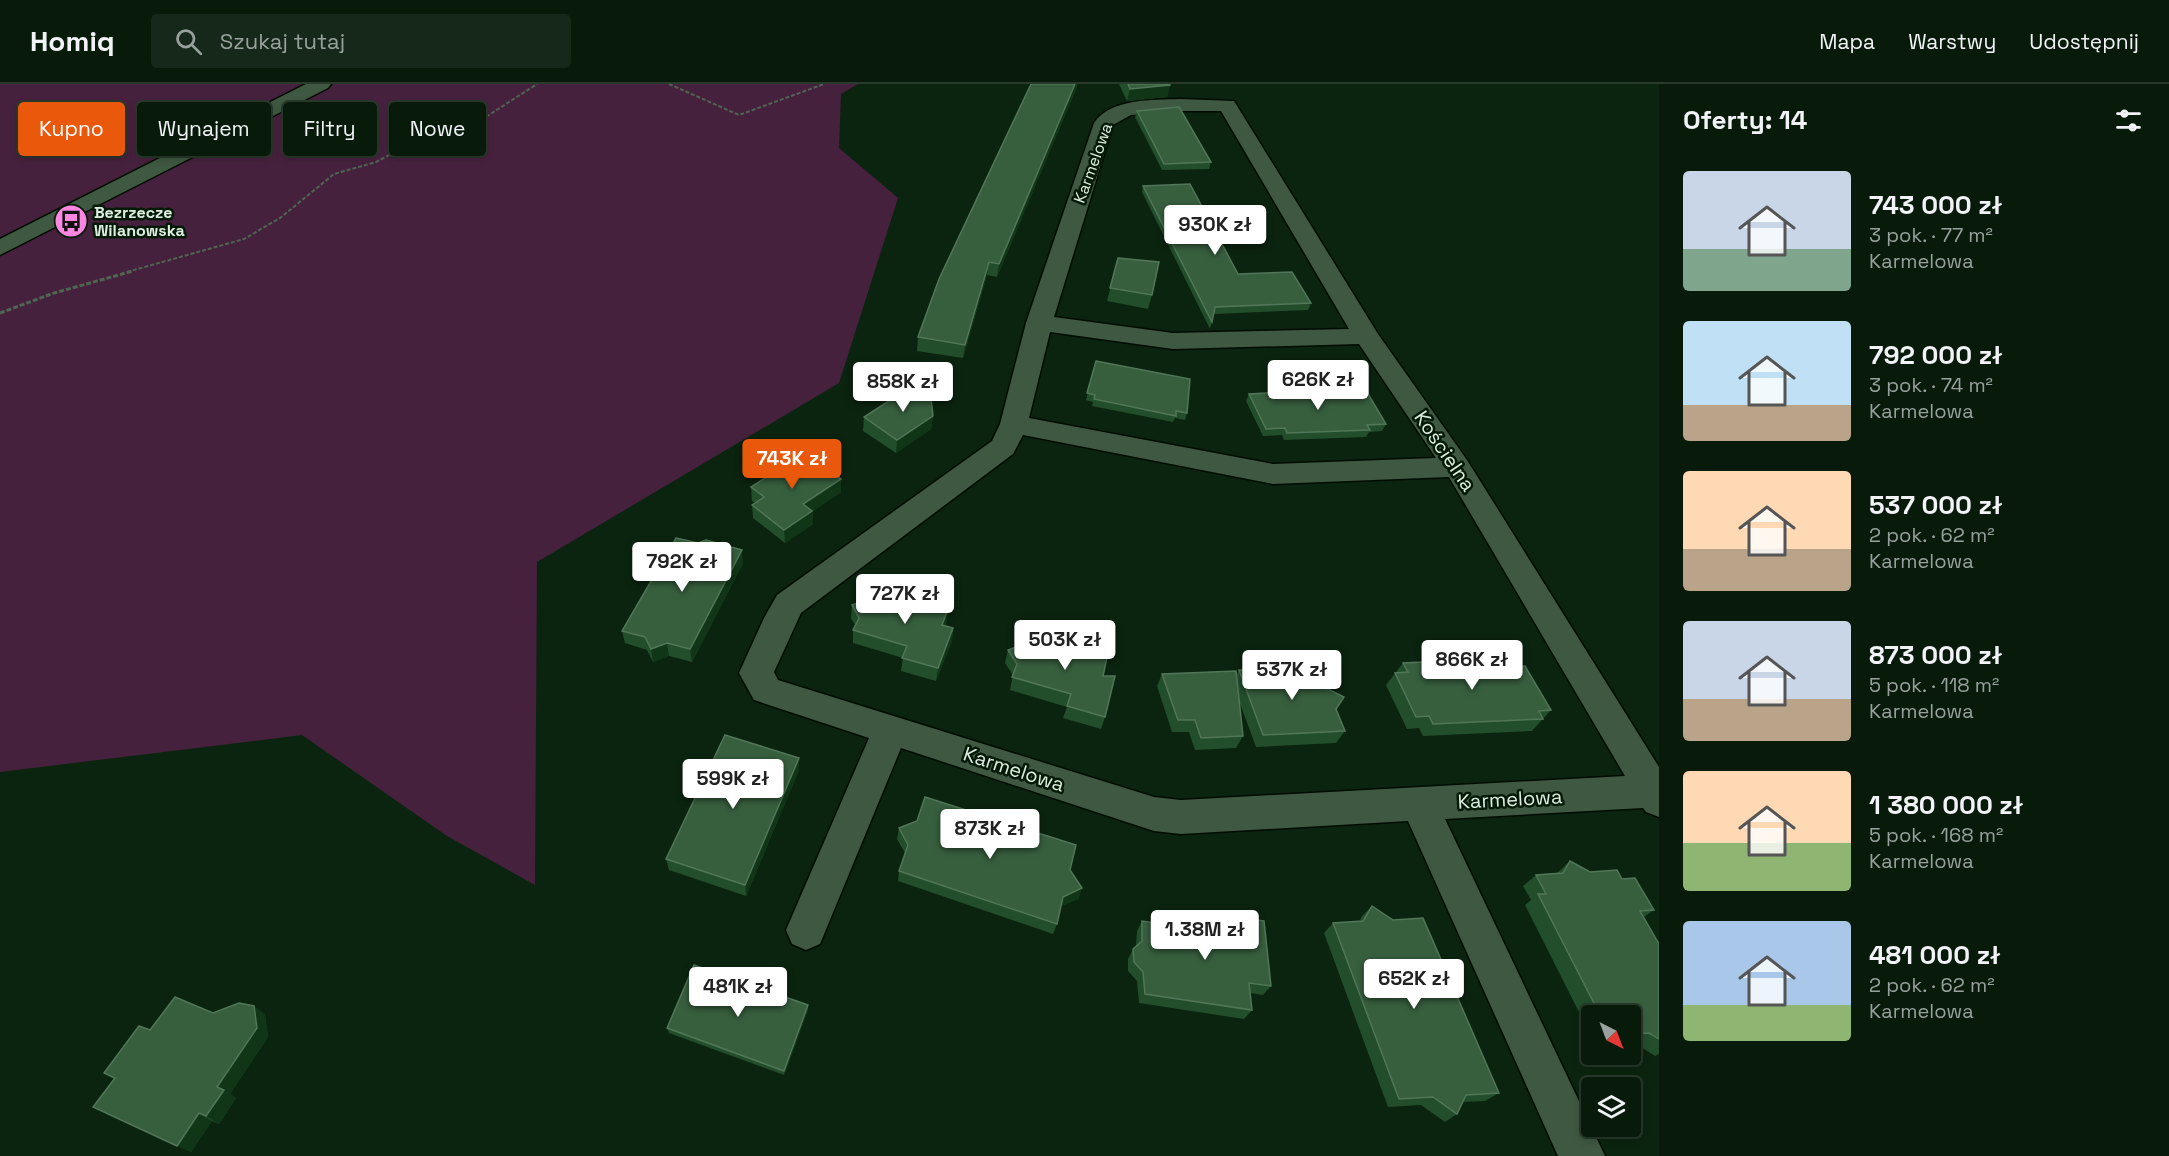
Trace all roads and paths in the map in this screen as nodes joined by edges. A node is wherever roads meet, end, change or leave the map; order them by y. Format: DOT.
graph roads {
  1 [pos="321,84"];
  2 [pos="537,84"];
  3 [pos="669,84"];
  4 [pos="824,84"];
  5 [pos="1227,105"];
  6 [pos="0,248"];
  7 [pos="0,313"];
  8 [pos="1039,323"];
  9 [pos="1366,336"];
  10 [pos="1014,424"];
  11 [pos="1457,467"];
  12 [pos="891,729"];
  13 [pos="1656,796"];
  14 [pos="1419,804"];
  15 [pos="806,930"];
  16 [pos="1581,1156"];
  1 -- 6 [label="street"];
  2 -- 7 [label="path"];
  3 -- 4 [label="path"];
  5 -- 8 [label="street, Karmelowa"];
  5 -- 9 [label="street, Kościelna"];
  8 -- 9 [label="street"];
  8 -- 10 [label="street, Karmelowa"];
  9 -- 11 [label="street, Kościelna"];
  10 -- 11 [label="street"];
  10 -- 12 [label="street, Karmelowa"];
  11 -- 13 [label="street, Kościelna"];
  12 -- 14 [label="street, Karmelowa"];
  12 -- 15 [label="street"];
  13 -- 14 [label="street, Karmelowa"];
  14 -- 16 [label="street"];
}
